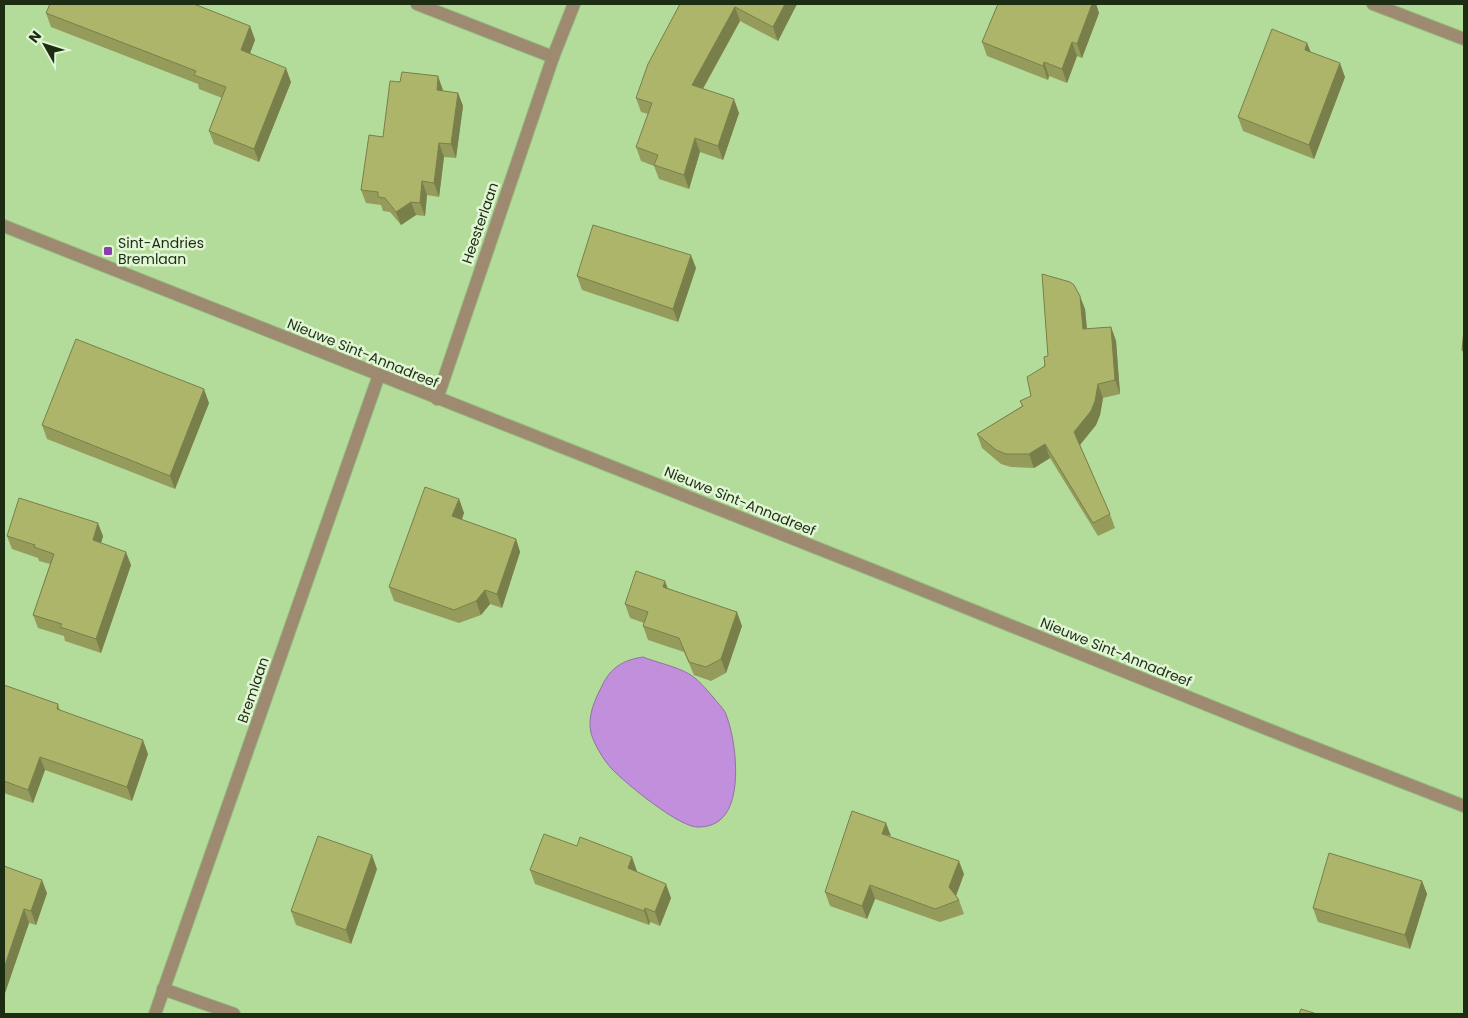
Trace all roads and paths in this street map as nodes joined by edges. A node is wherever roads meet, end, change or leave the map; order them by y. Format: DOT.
graph roads {
  1 [pos="417,4"];
  2 [pos="574,4"];
  3 [pos="1373,4"];
  4 [pos="1464,38"];
  5 [pos="553,57"];
  6 [pos="4,226"];
  7 [pos="379,375"];
  8 [pos="437,399"];
  9 [pos="1464,806"];
  10 [pos="163,989"];
  11 [pos="154,1014"];
  12 [pos="234,1014"];
  1 -- 5 [label="street"];
  2 -- 5 [label="street, Heesterlaan"];
  3 -- 4 [label="street"];
  5 -- 8 [label="street, Heesterlaan"];
  6 -- 7 [label="street, Nieuwe Sint-Annadreef"];
  7 -- 8 [label="street, Nieuwe Sint-Annadreef"];
  7 -- 10 [label="street, Bremlaan"];
  8 -- 9 [label="street, Nieuwe Sint-Annadreef"];
  10 -- 11 [label="street, Bremlaan"];
  10 -- 12 [label="street"];
}
